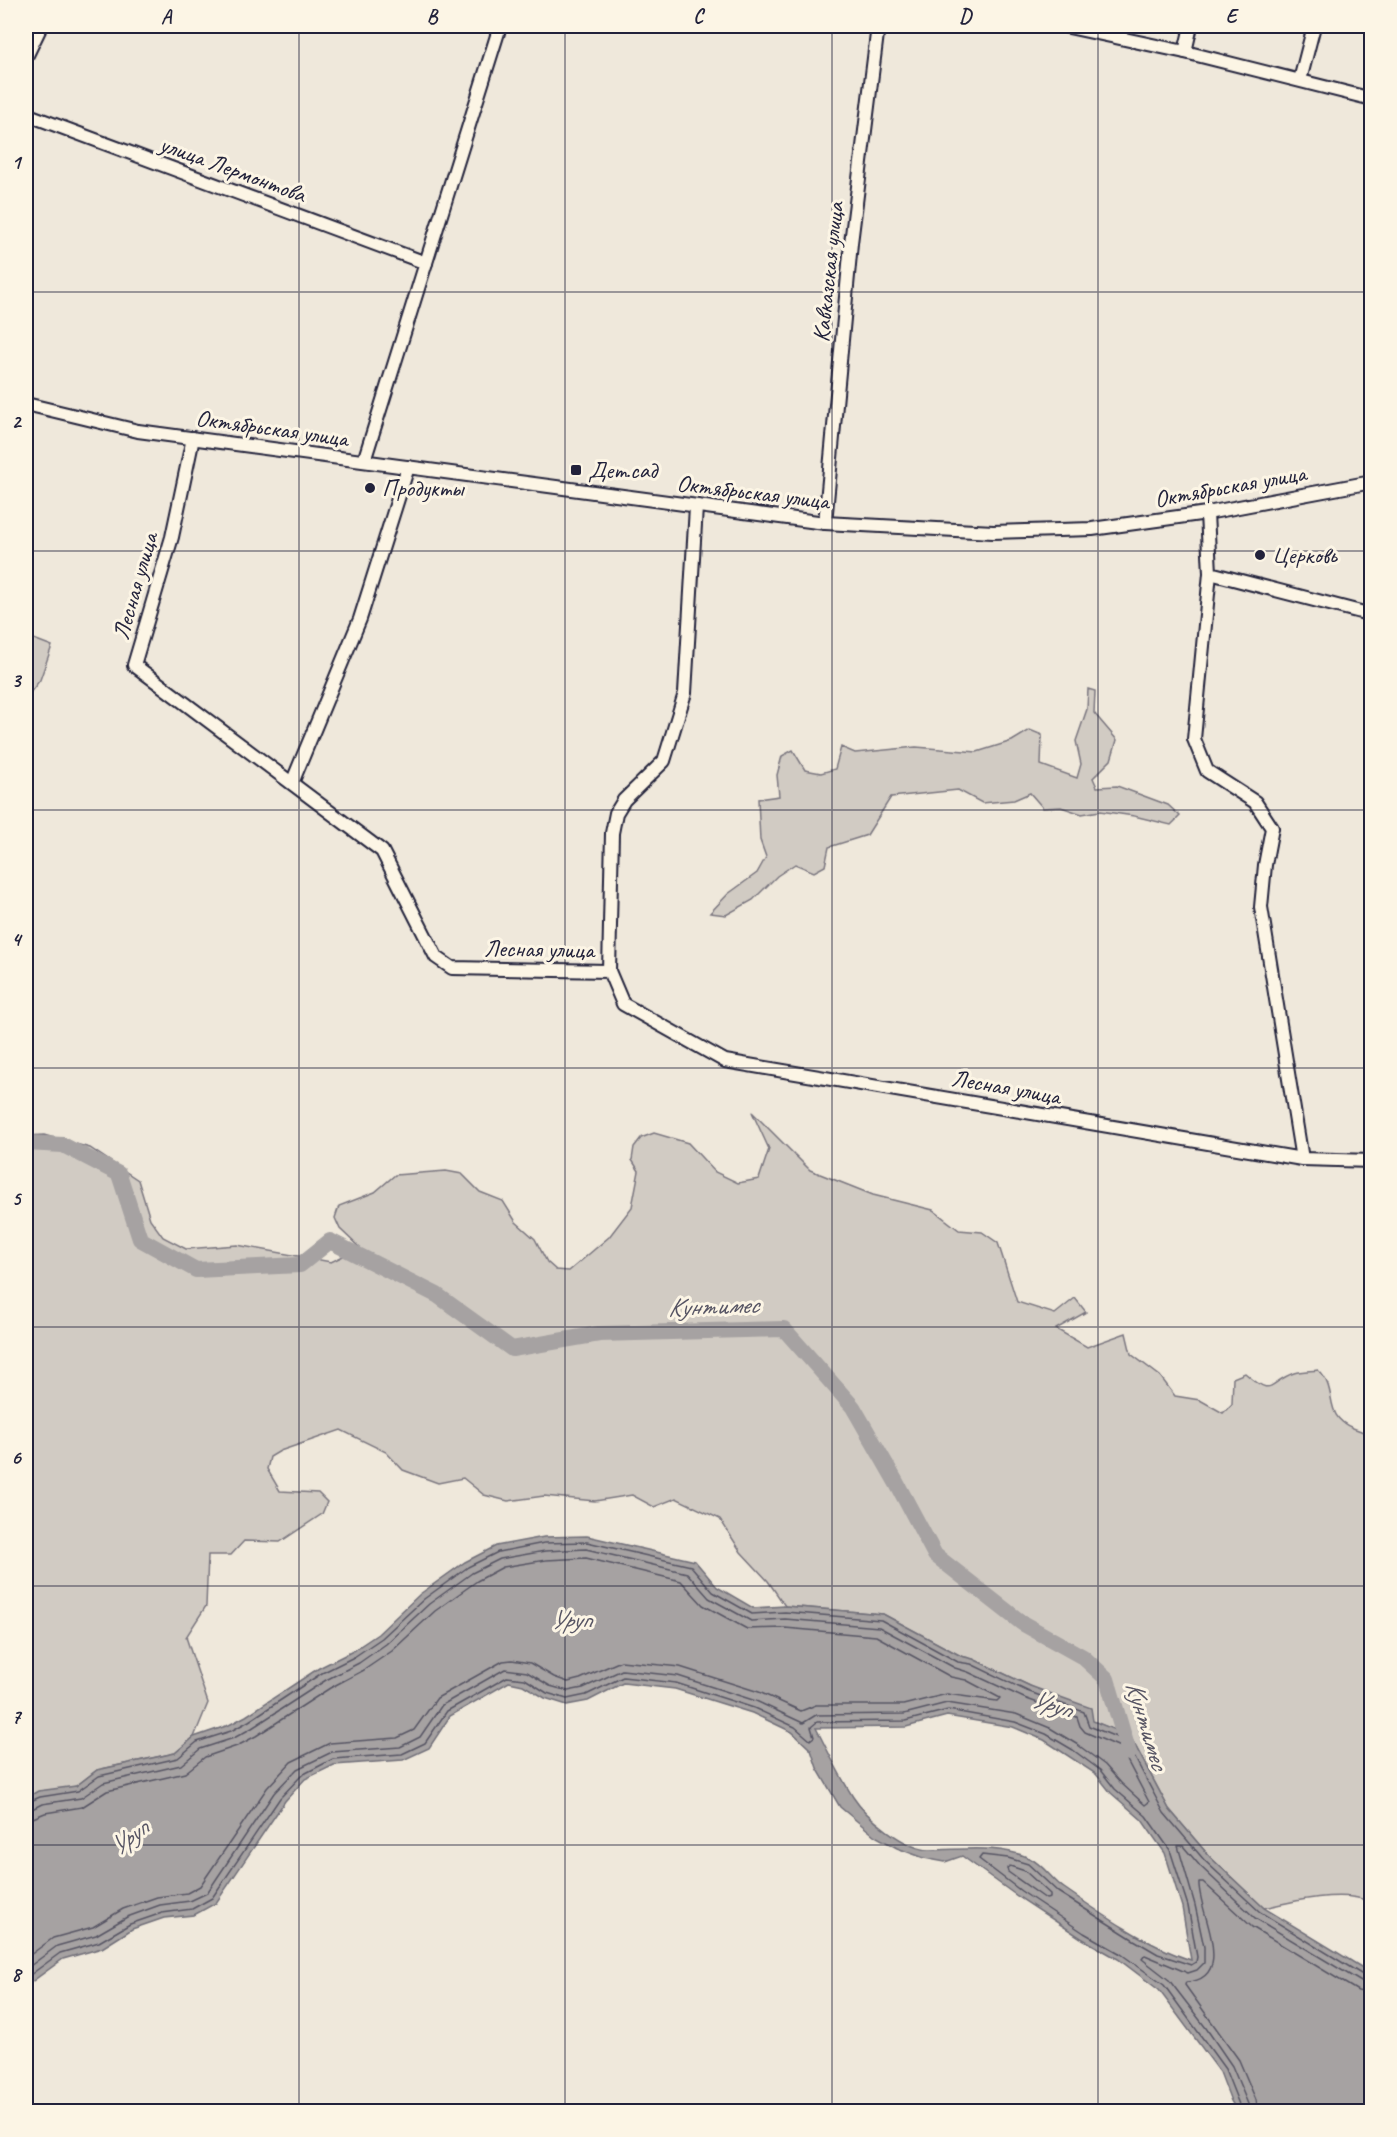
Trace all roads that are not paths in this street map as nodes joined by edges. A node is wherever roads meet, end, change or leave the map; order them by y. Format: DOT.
graph roads {
  1 [pos="41,26"];
  2 [pos="500,26"];
  3 [pos="878,26"];
  4 [pos="1066,26"];
  5 [pos="1191,26"];
  6 [pos="1314,26"];
  7 [pos="1185,52"];
  8 [pos="26,57"];
  9 [pos="1300,80"];
  10 [pos="1371,99"];
  11 [pos="26,114"];
  12 [pos="426,263"];
  13 [pos="26,404"];
  14 [pos="193,438"];
  15 [pos="364,461"];
  16 [pos="408,467"];
  17 [pos="1371,482"];
  18 [pos="696,507"];
  19 [pos="1207,513"];
  20 [pos="825,523"];
  21 [pos="1210,573"];
  22 [pos="1371,615"];
  23 [pos="292,783"];
  24 [pos="609,971"];
  25 [pos="1302,1159"];
  26 [pos="1371,1161"];
  1 -- 8 [label="street"];
  2 -- 12 [label="street"];
  3 -- 20 [label="street, Кавказская улица"];
  4 -- 7 [label="street"];
  5 -- 7 [label="street"];
  6 -- 9 [label="street"];
  7 -- 9 [label="street"];
  9 -- 10 [label="street"];
  11 -- 12 [label="street, улица Лермонтова"];
  12 -- 15 [label="street"];
  13 -- 14 [label="street, Октябрьская улица"];
  14 -- 15 [label="street, Октябрьская улица"];
  14 -- 23 [label="street, Лесная улица"];
  15 -- 16 [label="street, Октябрьская улица"];
  16 -- 18 [label="street, Октябрьская улица"];
  16 -- 23 [label="street"];
  17 -- 19 [label="street, Октябрьская улица"];
  18 -- 20 [label="street, Октябрьская улица"];
  18 -- 24 [label="street"];
  19 -- 20 [label="street, Октябрьская улица"];
  19 -- 21 [label="street"];
  21 -- 22 [label="street"];
  21 -- 25 [label="street"];
  23 -- 24 [label="street, Лесная улица"];
  24 -- 25 [label="street, Лесная улица"];
  25 -- 26 [label="street, Лесная улица"];
}
